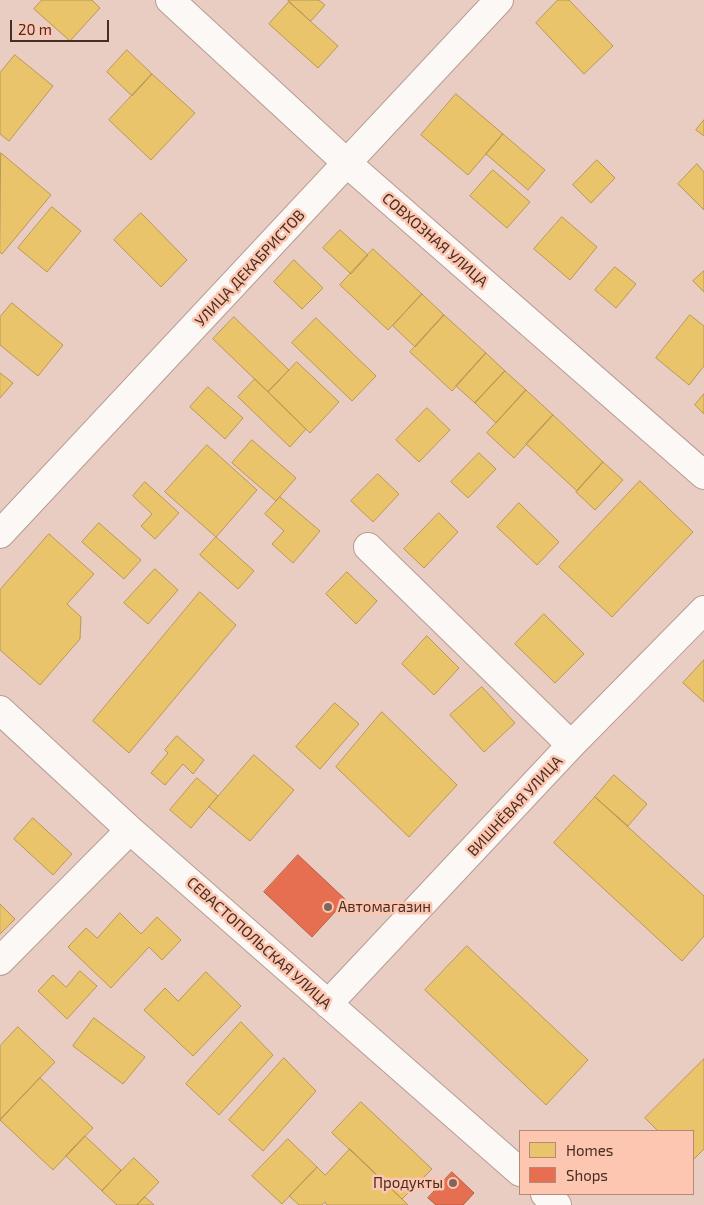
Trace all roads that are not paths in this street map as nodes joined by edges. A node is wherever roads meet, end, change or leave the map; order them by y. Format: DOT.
graph roads {
  1 [pos="170,0"];
  2 [pos="499,0"];
  3 [pos="348,164"];
  4 [pos="704,475"];
  5 [pos="0,534"];
  6 [pos="368,547"];
  7 [pos="704,610"];
  8 [pos="0,710"];
  9 [pos="571,745"];
  10 [pos="130,830"];
  11 [pos="0,961"];
  12 [pos="328,1004"];
  13 [pos="519,1171"];
  1 -- 3 [label="street, СОВХОЗНАЯ УЛИЦА"];
  2 -- 3 [label="street, УЛИЦА ДЕКАБРИСТОВ"];
  3 -- 4 [label="street, СОВХОЗНАЯ УЛИЦА"];
  3 -- 5 [label="street, УЛИЦА ДЕКАБРИСТОВ"];
  6 -- 9 [label="street"];
  7 -- 9 [label="street, ВИШНЁВАЯ УЛИЦА"];
  8 -- 10 [label="street, СЕВАСТОПОЛЬСКАЯ УЛИЦА"];
  9 -- 12 [label="street, ВИШНЁВАЯ УЛИЦА"];
  10 -- 11 [label="street"];
  10 -- 12 [label="street, СЕВАСТОПОЛЬСКАЯ УЛИЦА"];
  12 -- 13 [label="street, СЕВАСТОПОЛЬСКАЯ УЛИЦА"];
}
